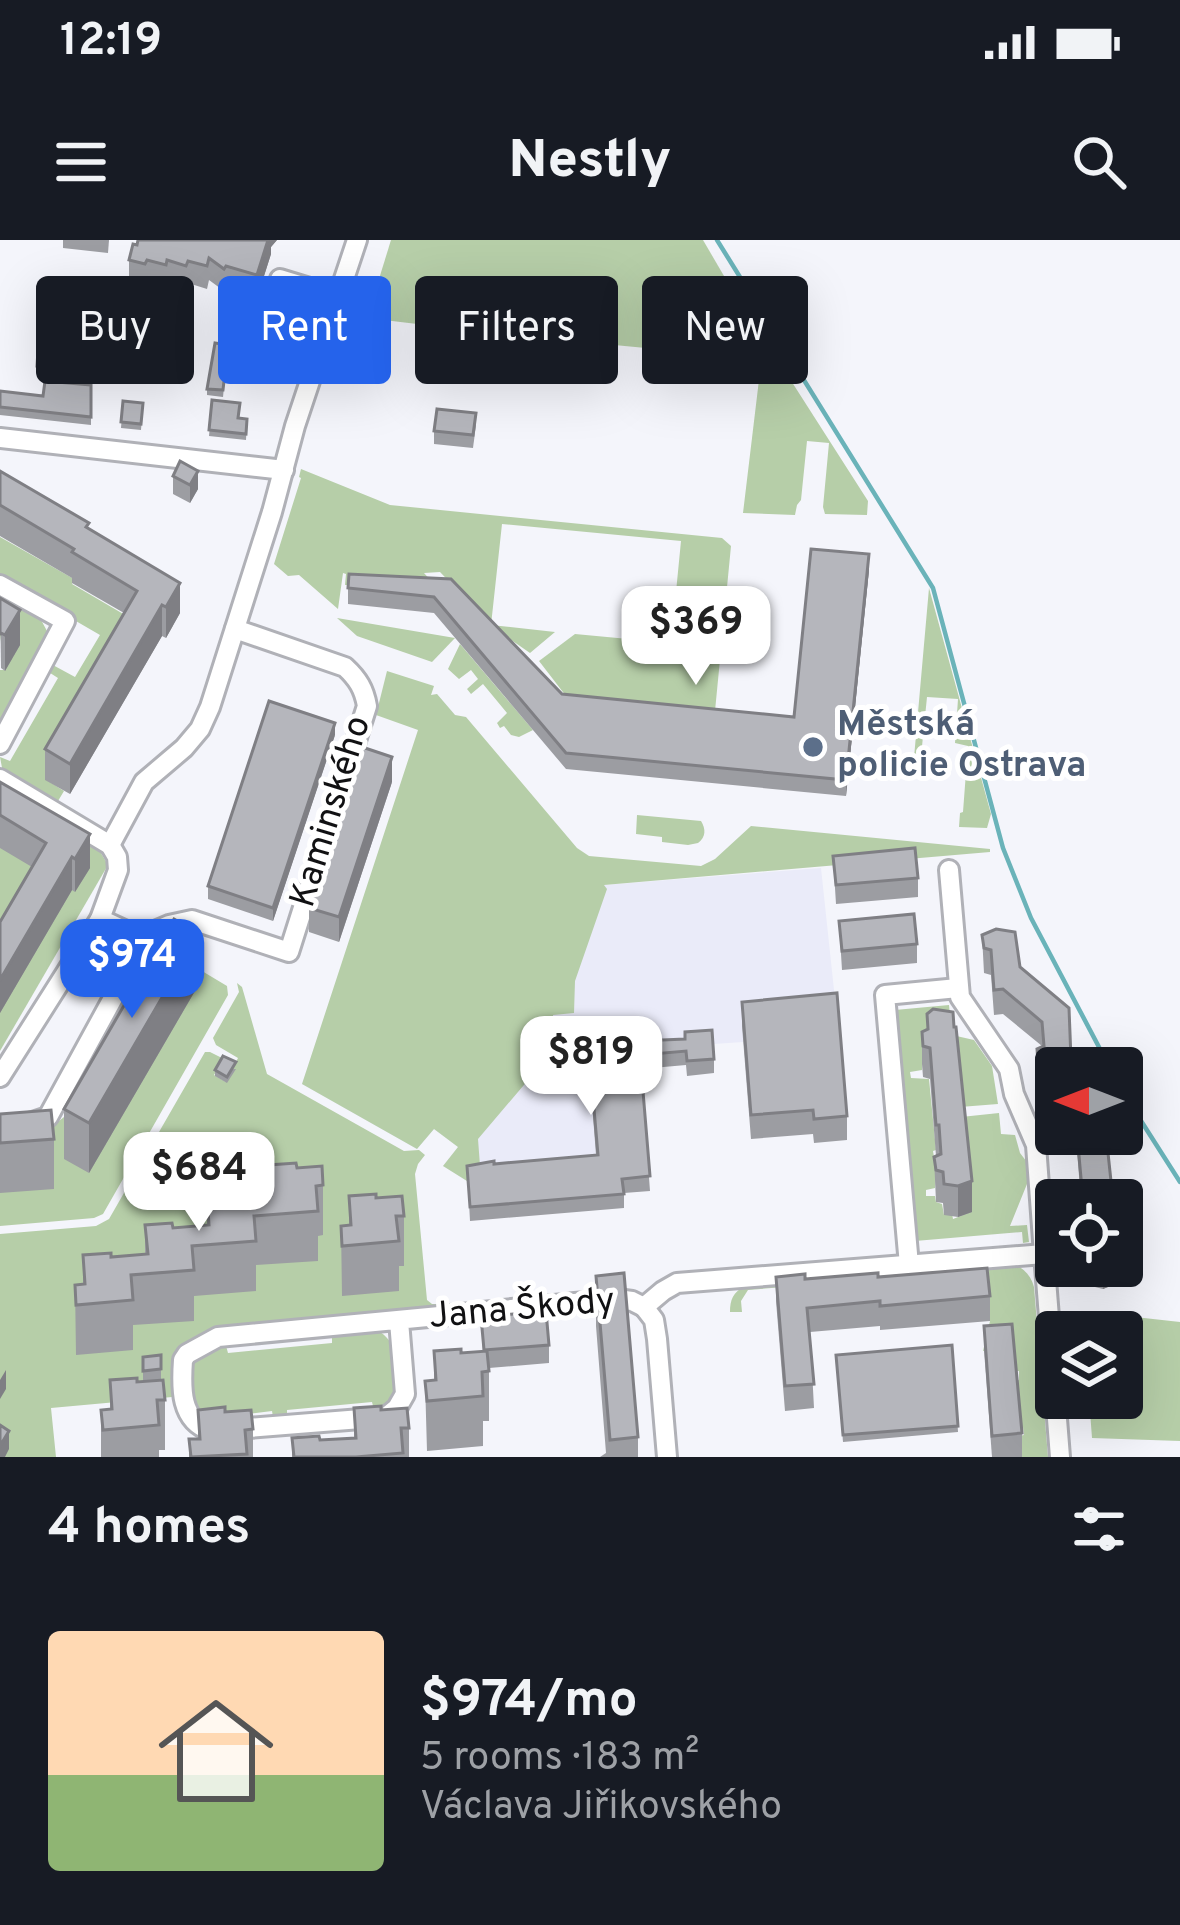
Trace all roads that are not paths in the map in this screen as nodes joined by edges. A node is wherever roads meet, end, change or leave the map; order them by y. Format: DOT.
graph roads {
  1 [pos="357,240"];
  2 [pos="346,276"];
  3 [pos="309,384"];
  4 [pos="0,438"];
  5 [pos="284,470"];
  6 [pos="0,585"];
  7 [pos="235,629"];
  8 [pos="0,744"];
  9 [pos="0,779"];
  10 [pos="110,845"];
  11 [pos="950,870"];
  12 [pos="100,919"];
  13 [pos="148,934"];
  14 [pos="958,988"];
  15 [pos="0,1077"];
  16 [pos="0,1127"];
  17 [pos="1038,1179"];
  18 [pos="1035,1255"];
  19 [pos="908,1265"];
  20 [pos="1047,1287"];
  21 [pos="644,1307"];
  22 [pos="399,1321"];
  23 [pos="667,1457"];
  24 [pos="1060,1457"];
  1 -- 2 [label="street"];
  3 -- 5 [label="street"];
  4 -- 5 [label="street"];
  5 -- 7 [label="street"];
  6 -- 8 [label="street"];
  7 -- 10 [label="street"];
  7 -- 13 [label="street, Kaminského"];
  9 -- 10 [label="street"];
  10 -- 12 [label="street"];
  11 -- 14 [label="street"];
  12 -- 13 [label="street"];
  12 -- 15 [label="street"];
  13 -- 16 [label="street"];
  14 -- 17 [label="street"];
  14 -- 19 [label="street"];
  18 -- 19 [label="street"];
  19 -- 21 [label="street"];
  20 -- 24 [label="street"];
  21 -- 22 [label="street, Jana Škody"];
  21 -- 23 [label="street"];
  22 -- 22 [label="street, Jana Škody"];
}
